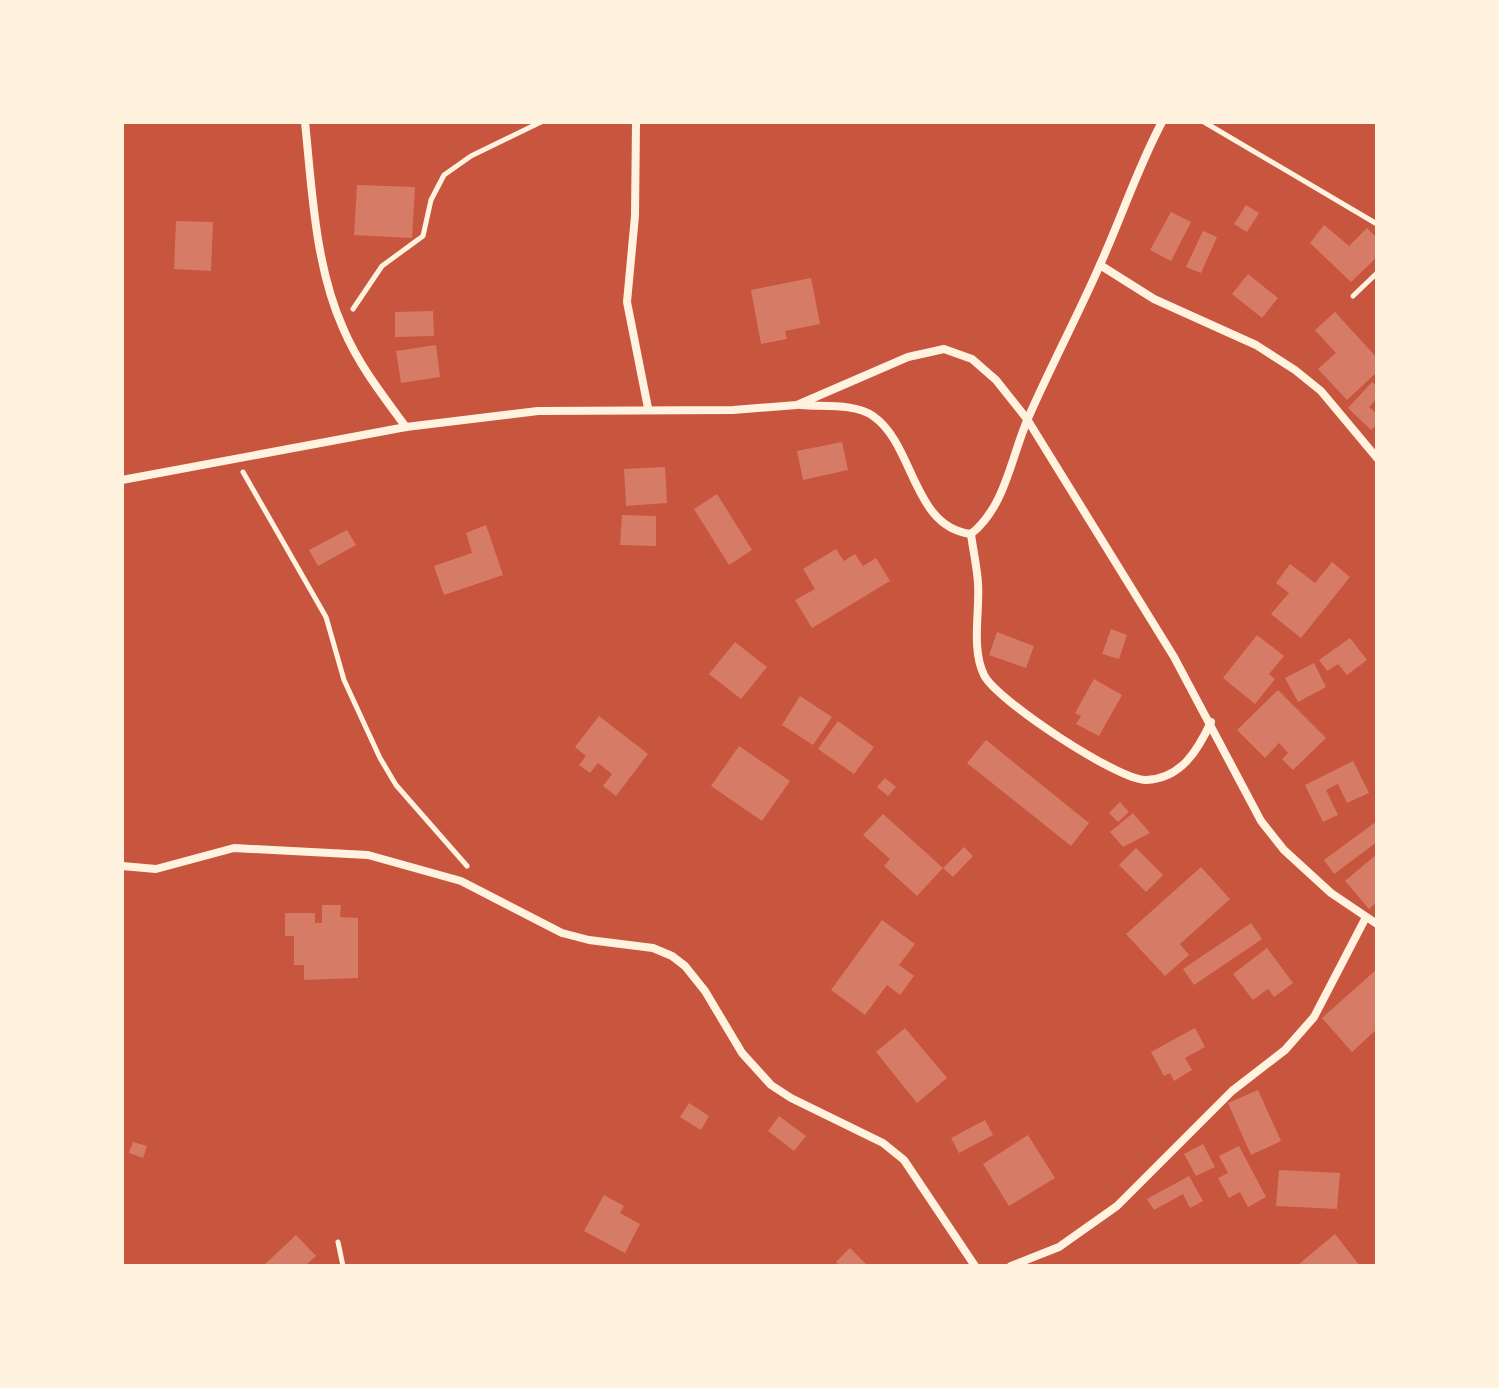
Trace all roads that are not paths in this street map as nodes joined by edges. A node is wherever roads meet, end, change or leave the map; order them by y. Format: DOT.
graph roads {
  1 [pos="305,122"];
  2 [pos="636,122"];
  3 [pos="1162,122"];
  4 [pos="1100,265"];
  5 [pos="797,405"];
  6 [pos="648,408"];
  7 [pos="1027,419"];
  8 [pos="406,427"];
  9 [pos="1377,458"];
  10 [pos="122,480"];
  11 [pos="971,534"];
  12 [pos="1211,722"];
  13 [pos="122,866"];
  14 [pos="1365,919"];
  15 [pos="1377,924"];
  16 [pos="975,1266"];
  17 [pos="1011,1266"];
  1 -- 8 [label="street"];
  2 -- 6 [label="street"];
  3 -- 4 [label="street"];
  4 -- 7 [label="street"];
  4 -- 9 [label="street"];
  5 -- 6 [label="street"];
  5 -- 7 [label="street"];
  5 -- 11 [label="street"];
  6 -- 8 [label="street"];
  7 -- 11 [label="street"];
  7 -- 12 [label="street"];
  8 -- 10 [label="street"];
  11 -- 12 [label="street"];
  12 -- 14 [label="street"];
  13 -- 16 [label="street"];
  14 -- 15 [label="street"];
  14 -- 17 [label="street"];
}
